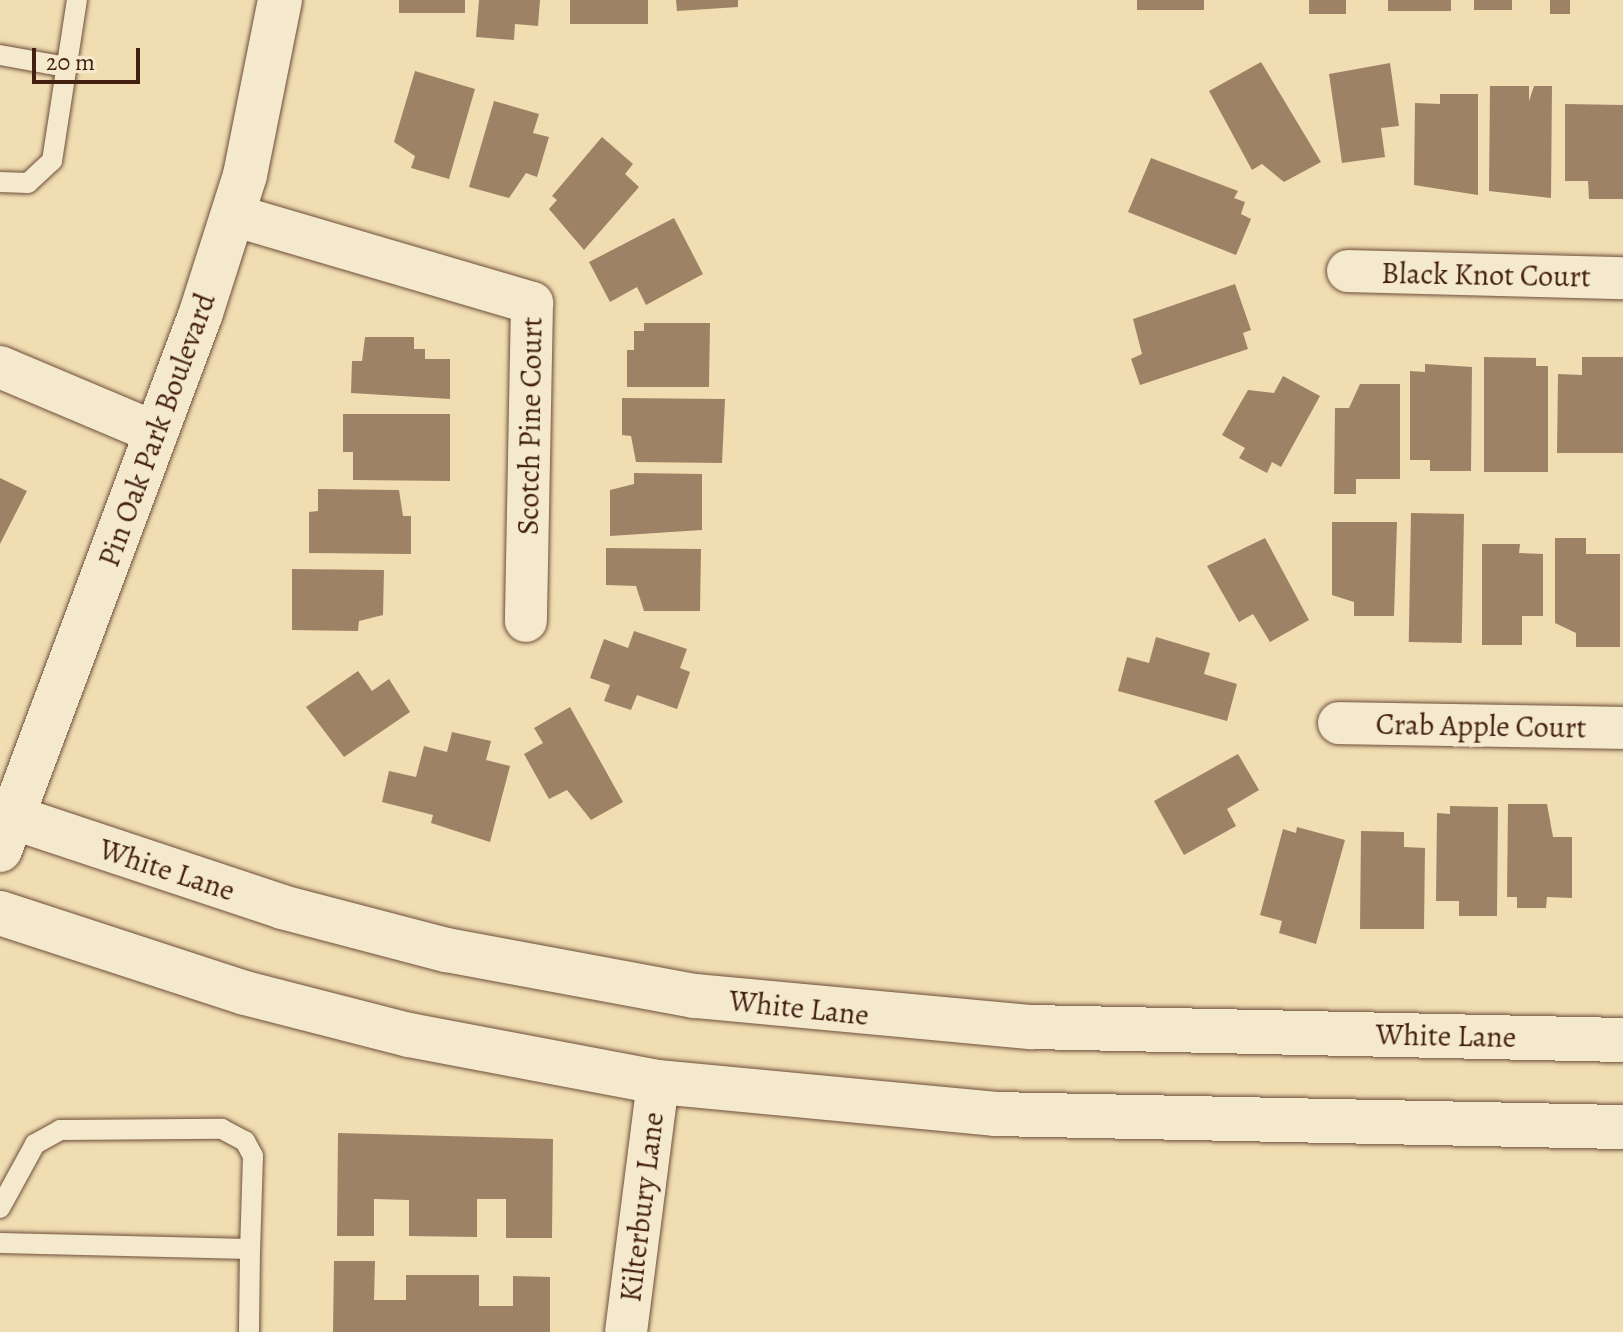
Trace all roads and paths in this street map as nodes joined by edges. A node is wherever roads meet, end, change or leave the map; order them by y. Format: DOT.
graph roads {
  1 [pos="77,0"];
  2 [pos="280,0"];
  3 [pos="0,55"];
  4 [pos="67,67"];
  5 [pos="0,182"];
  6 [pos="233,215"];
  7 [pos="1348,271"];
  8 [pos="1623,278"];
  9 [pos="0,367"];
  10 [pos="156,433"];
  11 [pos="526,621"];
  12 [pos="1339,723"];
  13 [pos="1623,728"];
  14 [pos="4,827"];
  15 [pos="0,913"];
  16 [pos="1623,1040"];
  17 [pos="658,1082"];
  18 [pos="1623,1127"];
  19 [pos="0,1208"];
  20 [pos="0,1243"];
  21 [pos="250,1249"];
  22 [pos="249,1332"];
  23 [pos="626,1332"];
  1 -- 4 [label="lane"];
  2 -- 6 [label="main road, Pin Oak Park Boulevard"];
  3 -- 4 [label="lane"];
  4 -- 5 [label="lane"];
  6 -- 10 [label="main road, Pin Oak Park Boulevard"];
  6 -- 11 [label="street, Scotch Pine Court"];
  7 -- 8 [label="street, Black Knot Court"];
  9 -- 10 [label="street"];
  10 -- 14 [label="main road, Pin Oak Park Boulevard"];
  12 -- 13 [label="street, Crab Apple Court"];
  14 -- 16 [label="main road, White Lane"];
  15 -- 17 [label="main road"];
  17 -- 18 [label="main road"];
  17 -- 23 [label="street, Kilterbury Lane"];
  19 -- 21 [label="lane"];
  20 -- 21 [label="lane"];
  21 -- 22 [label="lane"];
}
